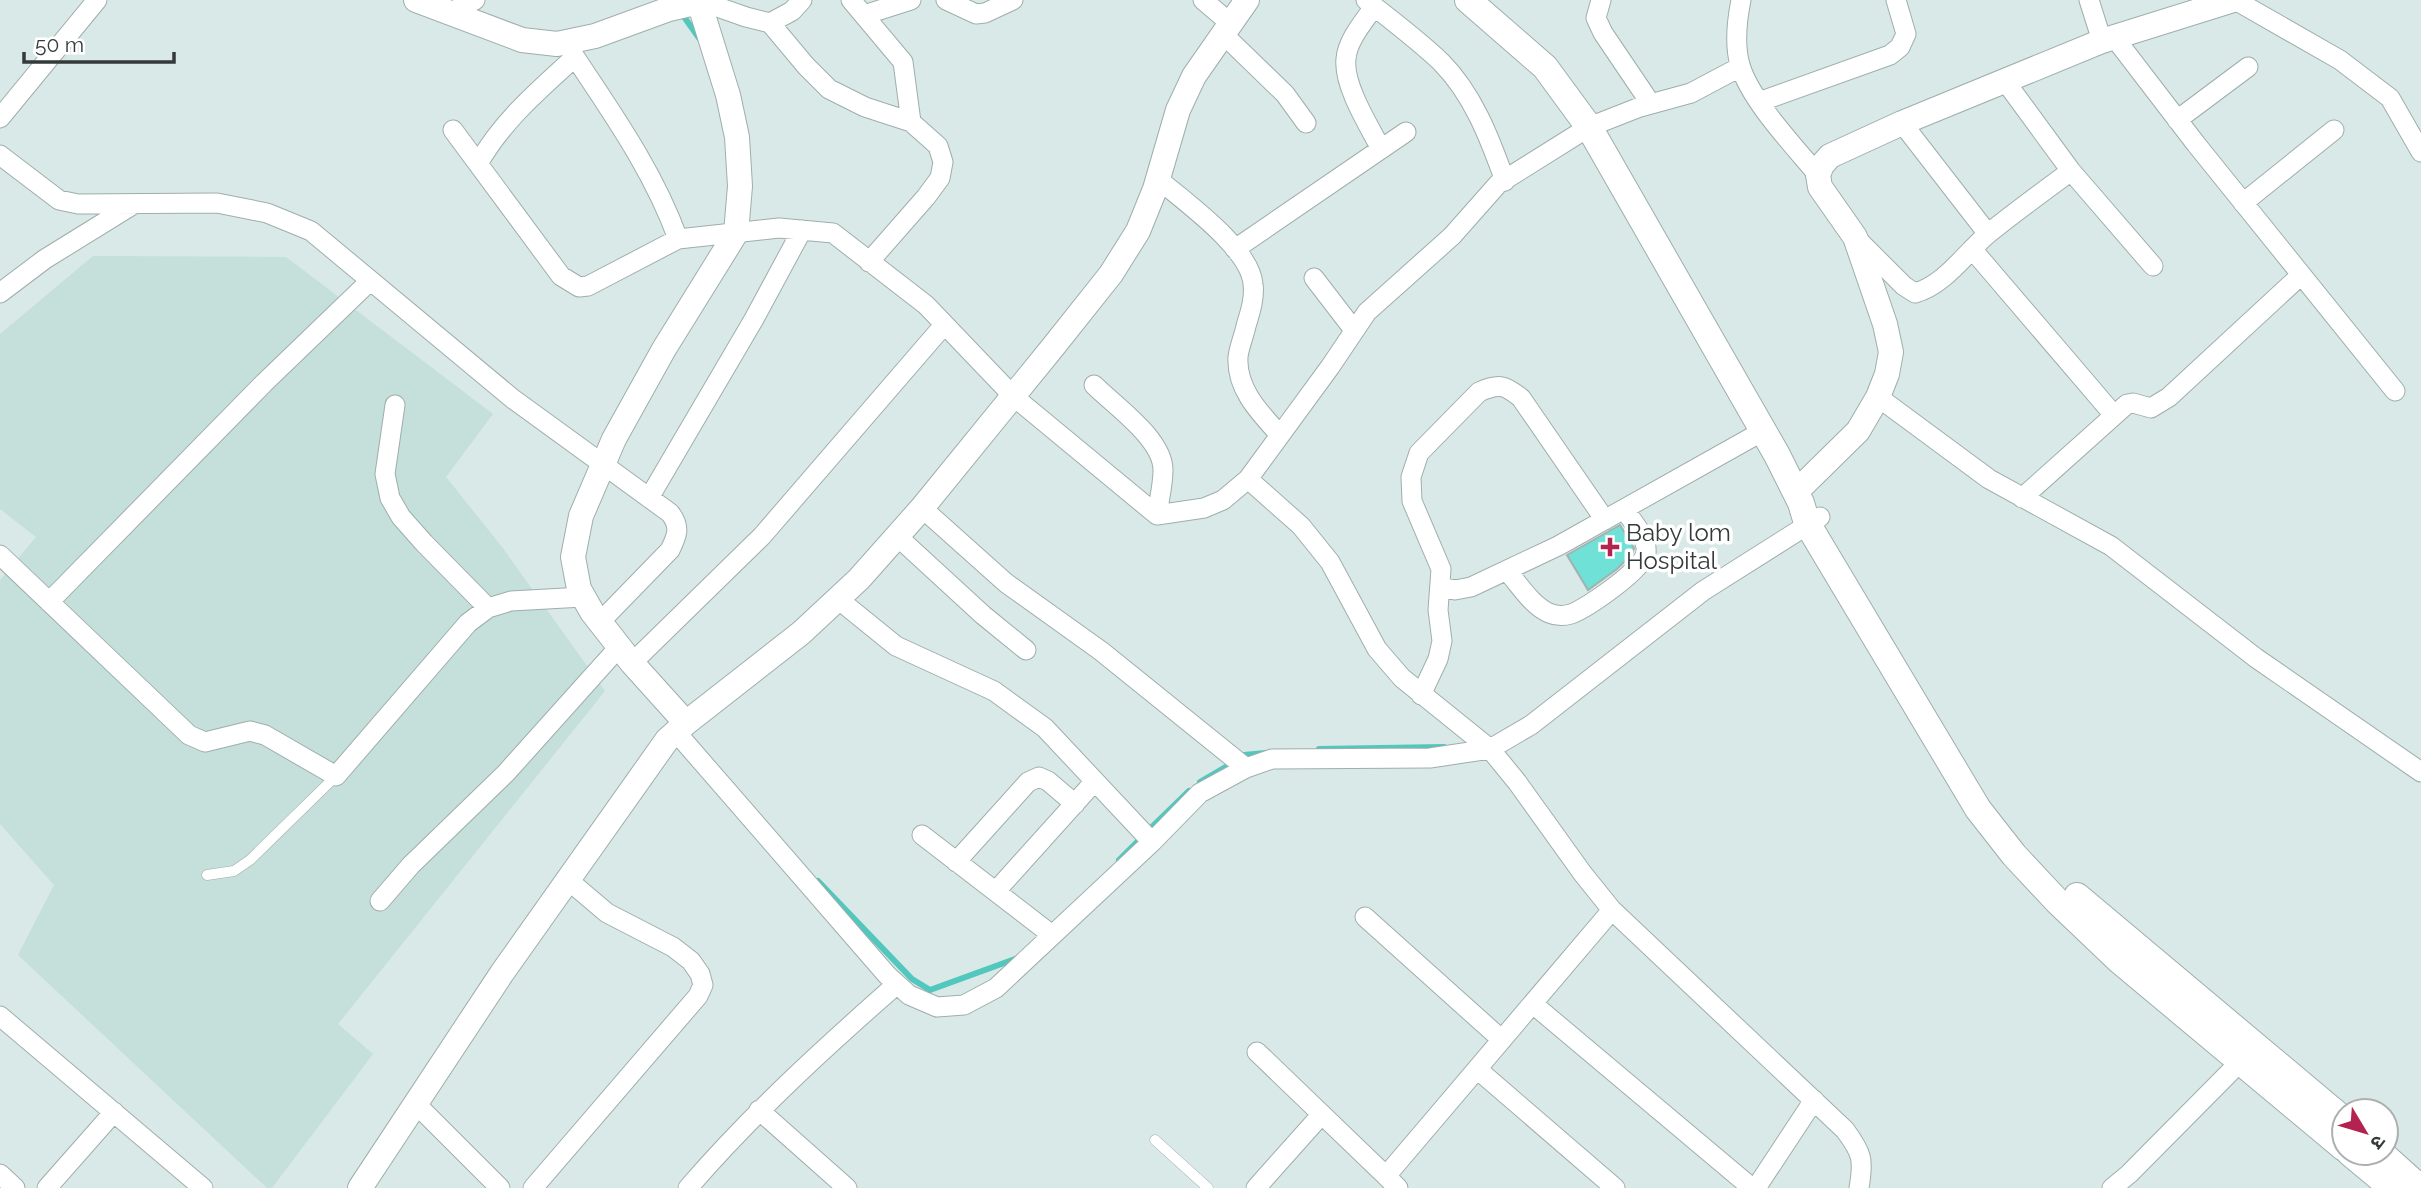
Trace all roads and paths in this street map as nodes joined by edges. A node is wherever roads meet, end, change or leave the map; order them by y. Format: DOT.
graph roads {
  1 [pos="97,0"];
  2 [pos="416,0"];
  3 [pos="475,0"];
  4 [pos="803,0"];
  5 [pos="851,0"];
  6 [pos="911,0"];
  7 [pos="946,0"];
  8 [pos="1013,0"];
  9 [pos="1203,0"];
  10 [pos="1247,0"];
  11 [pos="1601,0"];
  12 [pos="1896,0"];
  13 [pos="2089,0"];
  14 [pos="2234,0"];
  15 [pos="699,1"];
  16 [pos="1370,3"];
  17 [pos="1482,5"];
  18 [pos="1737,5"];
  19 [pos="451,12"];
  20 [pos="864,15"];
  21 [pos="770,23"];
  22 [pos="1227,29"];
  23 [pos="2108,39"];
  24 [pos="570,50"];
  25 [pos="1740,66"];
  26 [pos="2248,67"];
  27 [pos="2005,81"];
  28 [pos="1759,102"];
  29 [pos="1651,104"];
  30 [pos="0,118"];
  31 [pos="2177,120"];
  32 [pos="911,122"];
  33 [pos="1306,123"];
  34 [pos="1902,123"];
  35 [pos="1589,127"];
  36 [pos="453,130"];
  37 [pos="2334,130"];
  38 [pos="1406,132"];
  39 [pos="1381,149"];
  40 [pos="2421,152"];
  41 [pos="0,155"];
  42 [pos="478,164"];
  43 [pos="2071,171"];
  44 [pos="1818,175"];
  45 [pos="1158,179"];
  46 [pos="1504,181"];
  47 [pos="2243,202"];
  48 [pos="135,204"];
  49 [pos="802,230"];
  50 [pos="736,233"];
  51 [pos="1988,234"];
  52 [pos="1854,237"];
  53 [pos="678,239"];
  54 [pos="1235,249"];
  55 [pos="1972,249"];
  56 [pos="869,261"];
  57 [pos="2153,266"];
  58 [pos="2301,275"];
  59 [pos="1314,278"];
  60 [pos="370,281"];
  61 [pos="0,293"];
  62 [pos="944,325"];
  63 [pos="1354,330"];
  64 [pos="1094,385"];
  65 [pos="2395,391"];
  66 [pos="1013,396"];
  67 [pos="1878,397"];
  68 [pos="396,405"];
  69 [pos="2113,414"];
  70 [pos="1763,431"];
  71 [pos="1280,435"];
  72 [pos="603,466"];
  73 [pos="1248,479"];
  74 [pos="649,498"];
  75 [pos="2022,498"];
  76 [pos="922,508"];
  77 [pos="1806,508"];
  78 [pos="1624,509"];
  79 [pos="1157,515"];
  80 [pos="1605,520"];
  81 [pos="897,536"];
  82 [pos="0,555"];
  83 [pos="1507,571"];
  84 [pos="1440,587"];
  85 [pos="583,597"];
  86 [pos="838,599"];
  87 [pos="49,602"];
  88 [pos="488,608"];
  89 [pos="600,622"];
  90 [pos="1027,650"];
  91 [pos="625,655"];
  92 [pos="1421,695"];
  93 [pos="681,727"];
  94 [pos="1490,748"];
  95 [pos="1246,768"];
  96 [pos="2420,769"];
  97 [pos="336,776"];
  98 [pos="1095,781"];
  99 [pos="1075,804"];
  100 [pos="922,835"];
  101 [pos="1152,842"];
  102 [pos="957,862"];
  103 [pos="207,875"];
  104 [pos="568,880"];
  105 [pos="996,891"];
  106 [pos="380,901"];
  107 [pos="1612,910"];
  108 [pos="1365,917"];
  109 [pos="1052,935"];
  110 [pos="897,984"];
  111 [pos="1532,1004"];
  112 [pos="0,1016"];
  113 [pos="1502,1040"];
  114 [pos="1256,1052"];
  115 [pos="2241,1062"];
  116 [pos="1477,1069"];
  117 [pos="1814,1100"];
  118 [pos="416,1104"];
  119 [pos="2330,1108"];
  120 [pos="759,1110"];
  121 [pos="114,1112"];
  122 [pos="1321,1114"];
  123 [pos="2330,1136"];
  124 [pos="1155,1140"];
  125 [pos="2367,1167"];
  126 [pos="2397,1167"];
  127 [pos="0,1174"];
  128 [pos="1392,1182"];
  129 [pos="15,1188"];
  130 [pos="47,1188"];
  131 [pos="203,1188"];
  132 [pos="360,1188"];
  133 [pos="500,1188"];
  134 [pos="533,1188"];
  135 [pos="688,1188"];
  136 [pos="847,1188"];
  137 [pos="1208,1188"];
  138 [pos="1256,1188"];
  139 [pos="1615,1188"];
  140 [pos="1754,1188"];
  141 [pos="1859,1188"];
  142 [pos="2112,1188"];
  143 [pos="2392,1188"];
  144 [pos="2420,1188"];
  1 -- 30 [label="street"];
  2 -- 19 [label="street"];
  3 -- 19 [label="street"];
  4 -- 21 [label="street"];
  5 -- 20 [label="street"];
  6 -- 20 [label="street"];
  7 -- 8 [label="street"];
  9 -- 22 [label="street"];
  10 -- 22 [label="street"];
  11 -- 29 [label="street"];
  12 -- 28 [label="street"];
  13 -- 23 [label="street"];
  14 -- 23 [label="street"];
  14 -- 40 [label="street"];
  15 -- 21 [label="street"];
  15 -- 24 [label="street"];
  15 -- 50 [label="street"];
  16 -- 39 [label="street"];
  16 -- 46 [label="street"];
  17 -- 35 [label="main road"];
  18 -- 25 [label="street"];
  19 -- 24 [label="street"];
  20 -- 32 [label="street"];
  21 -- 32 [label="street"];
  22 -- 33 [label="street"];
  22 -- 45 [label="street"];
  23 -- 27 [label="street"];
  23 -- 31 [label="street"];
  24 -- 42 [label="street"];
  24 -- 53 [label="street"];
  25 -- 28 [label="street"];
  25 -- 29 [label="street"];
  26 -- 31 [label="street"];
  27 -- 34 [label="street"];
  27 -- 43 [label="street"];
  28 -- 44 [label="street"];
  29 -- 35 [label="street"];
  31 -- 47 [label="street"];
  32 -- 56 [label="street"];
  34 -- 44 [label="street"];
  34 -- 51 [label="street"];
  35 -- 46 [label="street"];
  35 -- 70 [label="main road"];
  36 -- 42 [label="street"];
  37 -- 47 [label="street"];
  38 -- 39 [label="street"];
  39 -- 54 [label="street"];
  41 -- 48 [label="street"];
  42 -- 53 [label="street"];
  43 -- 51 [label="street"];
  43 -- 57 [label="street"];
  44 -- 52 [label="street"];
  45 -- 54 [label="street"];
  45 -- 66 [label="street"];
  46 -- 63 [label="street"];
  47 -- 58 [label="street"];
  48 -- 60 [label="street"];
  48 -- 61 [label="street"];
  49 -- 50 [label="street"];
  49 -- 56 [label="street"];
  49 -- 74 [label="street"];
  50 -- 53 [label="street"];
  50 -- 72 [label="street"];
  51 -- 55 [label="street"];
  52 -- 55 [label="street"];
  52 -- 67 [label="street"];
  54 -- 71 [label="street"];
  55 -- 69 [label="street"];
  56 -- 62 [label="street"];
  58 -- 65 [label="street"];
  58 -- 69 [label="street"];
  59 -- 63 [label="street"];
  60 -- 72 [label="street"];
  60 -- 87 [label="street"];
  62 -- 66 [label="street"];
  62 -- 91 [label="street"];
  63 -- 71 [label="street"];
  64 -- 79 [label="street"];
  66 -- 76 [label="street"];
  66 -- 79 [label="street"];
  67 -- 75 [label="street"];
  67 -- 77 [label="street"];
  68 -- 88 [label="street"];
  69 -- 75 [label="street"];
  70 -- 77 [label="main road"];
  70 -- 78 [label="street"];
  71 -- 73 [label="street"];
  72 -- 74 [label="street"];
  72 -- 85 [label="street"];
  73 -- 79 [label="street"];
  73 -- 92 [label="street"];
  74 -- 89 [label="street"];
  75 -- 96 [label="street"];
  76 -- 81 [label="street"];
  76 -- 95 [label="street"];
  77 -- 94 [label="street"];
  77 -- 115 [label="main road"];
  77 -- 119 [label="main road"];
  78 -- 80 [label="street"];
  78 -- 83 [label="street"];
  80 -- 83 [label="street"];
  80 -- 84 [label="street"];
  81 -- 86 [label="street"];
  81 -- 90 [label="street"];
  82 -- 87 [label="street"];
  83 -- 84 [label="street"];
  84 -- 92 [label="street"];
  85 -- 88 [label="street"];
  85 -- 89 [label="street"];
  86 -- 93 [label="street"];
  86 -- 98 [label="street"];
  87 -- 97 [label="street"];
  88 -- 97 [label="street"];
  89 -- 91 [label="street"];
  91 -- 93 [label="street"];
  91 -- 106 [label="street"];
  92 -- 94 [label="street"];
  93 -- 104 [label="street"];
  93 -- 110 [label="street"];
  94 -- 95 [label="street"];
  94 -- 107 [label="street"];
  95 -- 101 [label="street"];
  97 -- 103 [label="lane"];
  98 -- 99 [label="street"];
  98 -- 101 [label="street"];
  99 -- 102 [label="street"];
  99 -- 105 [label="street"];
  100 -- 102 [label="street"];
  101 -- 109 [label="street"];
  102 -- 105 [label="street"];
  104 -- 118 [label="street"];
  104 -- 134 [label="street"];
  105 -- 109 [label="street"];
  107 -- 111 [label="street"];
  107 -- 117 [label="street"];
  108 -- 113 [label="street"];
  109 -- 110 [label="street"];
  110 -- 120 [label="street"];
  111 -- 113 [label="street"];
  111 -- 140 [label="street"];
  112 -- 121 [label="street"];
  113 -- 116 [label="street"];
  114 -- 122 [label="street"];
  115 -- 123 [label="main road"];
  115 -- 142 [label="street"];
  116 -- 128 [label="street"];
  116 -- 139 [label="street"];
  117 -- 140 [label="street"];
  117 -- 141 [label="street"];
  118 -- 132 [label="street"];
  118 -- 133 [label="street"];
  120 -- 135 [label="street"];
  120 -- 136 [label="street"];
  121 -- 130 [label="street"];
  121 -- 131 [label="street"];
  122 -- 128 [label="street"];
  122 -- 138 [label="street"];
  124 -- 137 [label="lane"];
  125 -- 143 [label="main road"];
  126 -- 144 [label="main road"];
  127 -- 129 [label="street"];
}
